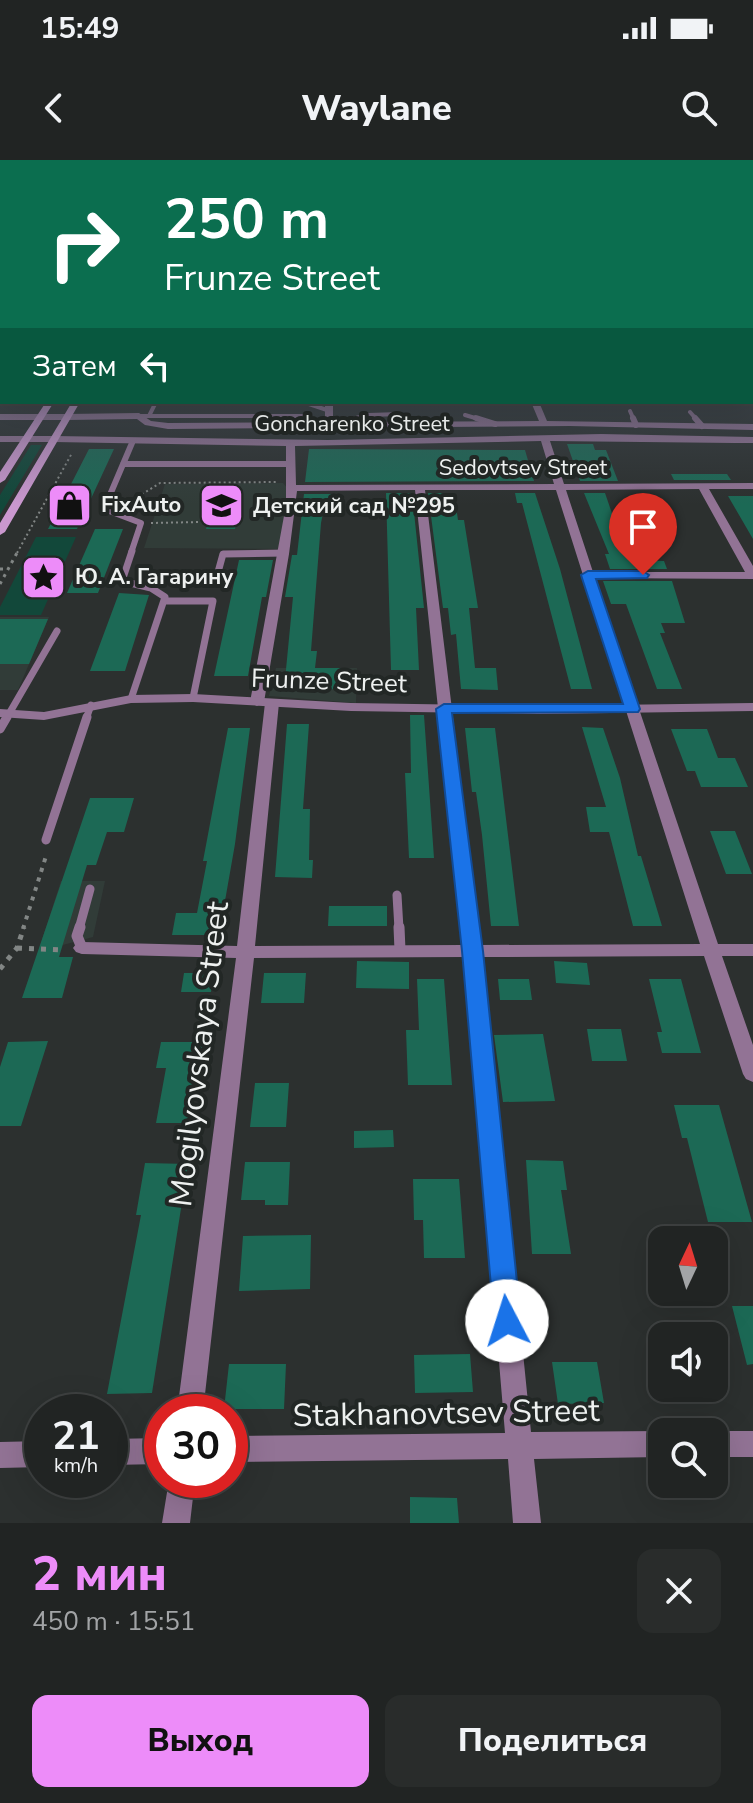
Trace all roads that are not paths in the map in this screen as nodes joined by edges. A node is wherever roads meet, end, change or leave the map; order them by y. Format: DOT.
graph roads {
  1 [pos="49,404"];
  2 [pos="75,404"];
  3 [pos="154,404"];
  4 [pos="536,404"];
  5 [pos="328,406"];
  6 [pos="630,411"];
  7 [pos="690,412"];
  8 [pos="399,414"];
  9 [pos="465,415"];
  10 [pos="144,416"];
  11 [pos="309,416"];
  12 [pos="0,417"];
  13 [pos="41,417"];
  14 [pos="67,417"];
  15 [pos="544,423"];
  16 [pos="335,424"];
  17 [pos="495,424"];
  18 [pos="636,425"];
  19 [pos="702,426"];
  20 [pos="753,427"];
  21 [pos="0,439"];
  22 [pos="27,439"];
  23 [pos="54,439"];
  24 [pos="545,439"];
  25 [pos="753,440"];
  26 [pos="132,443"];
  27 [pos="291,444"];
  28 [pos="123,464"];
  29 [pos="287,464"];
  30 [pos="0,480"];
  31 [pos="293,485"];
  32 [pos="753,486"];
  33 [pos="703,487"];
  34 [pos="420,488"];
  35 [pos="559,488"];
  36 [pos="0,532"];
  37 [pos="285,553"];
  38 [pos="588,575"];
  39 [pos="753,575"];
  40 [pos="215,583"];
  41 [pos="164,601"];
  42 [pos="57,631"];
  43 [pos="193,698"];
  44 [pos="131,699"];
  45 [pos="264,702"];
  46 [pos="91,705"];
  47 [pos="753,707"];
  48 [pos="444,709"];
  49 [pos="632,709"];
  50 [pos="4,713"];
  51 [pos="0,729"];
  52 [pos="46,840"];
  53 [pos="90,889"];
  54 [pos="397,895"];
  55 [pos="82,948"];
  56 [pos="246,949"];
  57 [pos="400,950"];
  58 [pos="712,950"];
  59 [pos="753,950"];
  60 [pos="473,951"];
  61 [pos="753,1074"];
  62 [pos="192,1394"];
  63 [pos="648,1444"];
  64 [pos="728,1444"];
  65 [pos="753,1444"];
  66 [pos="519,1445"];
  67 [pos="248,1449"];
  68 [pos="24,1454"];
  69 [pos="0,1455"];
  70 [pos="179,1498"];
  71 [pos="176,1523"];
  72 [pos="527,1523"];
  1 -- 13 [label="main road"];
  2 -- 14 [label="main road"];
  3 -- 10 [label="lane"];
  4 -- 15 [label="street"];
  5 -- 16 [label="street"];
  6 -- 18 [label="lane"];
  7 -- 19 [label="lane"];
  8 -- 16 [label="lane"];
  9 -- 17 [label="lane"];
  10 -- 11 [label="lane"];
  10 -- 14 [label="street, Goncharenko Street"];
  10 -- 16 [label="street, Goncharenko Street"];
  12 -- 13 [label="street, Goncharenko Street"];
  13 -- 14 [label="street, Goncharenko Street"];
  13 -- 22 [label="main road"];
  14 -- 23 [label="main road"];
  15 -- 17 [label="street, Goncharenko Street"];
  15 -- 18 [label="street, Goncharenko Street"];
  16 -- 17 [label="street, Goncharenko Street"];
  18 -- 19 [label="street, Goncharenko Street"];
  19 -- 20 [label="street, Goncharenko Street"];
  21 -- 22 [label="street, Goncharenko Street"];
  22 -- 23 [label="street, Goncharenko Street"];
  22 -- 30 [label="main road"];
  23 -- 26 [label="street, Goncharenko Street"];
  23 -- 36 [label="main road"];
  24 -- 25 [label="street, Goncharenko Street"];
  24 -- 27 [label="street, Goncharenko Street"];
  24 -- 35 [label="street"];
  26 -- 27 [label="street, Goncharenko Street"];
  26 -- 28 [label="lane"];
  27 -- 29 [label="street, Mogilyovskaya Street"];
  28 -- 29 [label="lane"];
  28 -- 41 [label="lane"];
  29 -- 31 [label="street, Mogilyovskaya Street"];
  31 -- 34 [label="street, Sedovtsev Street"];
  31 -- 37 [label="street, Mogilyovskaya Street"];
  32 -- 33 [label="street, Sedovtsev Street"];
  33 -- 35 [label="street, Sedovtsev Street"];
  33 -- 39 [label="street"];
  34 -- 35 [label="street, Sedovtsev Street"];
  34 -- 48 [label="street"];
  35 -- 38 [label="street"];
  37 -- 40 [label="lane"];
  37 -- 45 [label="street, Mogilyovskaya Street"];
  38 -- 39 [label="street"];
  38 -- 49 [label="street"];
  41 -- 43 [label="lane"];
  41 -- 44 [label="lane"];
  42 -- 50 [label="lane"];
  43 -- 44 [label="street, Frunze Street"];
  43 -- 45 [label="street, Frunze Street"];
  44 -- 46 [label="street, Frunze Street"];
  45 -- 48 [label="street, Frunze Street"];
  45 -- 56 [label="street, Mogilyovskaya Street"];
  46 -- 50 [label="street, Frunze Street"];
  46 -- 52 [label="lane"];
  47 -- 49 [label="street, Frunze Street"];
  48 -- 49 [label="street, Frunze Street"];
  48 -- 60 [label="street"];
  49 -- 58 [label="street"];
  50 -- 51 [label="lane"];
  53 -- 55 [label="lane"];
  54 -- 57 [label="lane"];
  55 -- 56 [label="street"];
  56 -- 57 [label="street"];
  56 -- 62 [label="street, Mogilyovskaya Street"];
  57 -- 60 [label="street"];
  58 -- 59 [label="street"];
  58 -- 60 [label="street"];
  58 -- 61 [label="street"];
  60 -- 66 [label="street"];
  63 -- 66 [label="street, Stakhanovtsev Street"];
  64 -- 65 [label="street"];
  66 -- 67 [label="street, Stakhanovtsev Street"];
  66 -- 72 [label="street"];
  68 -- 69 [label="street"];
  70 -- 71 [label="street"];
}
